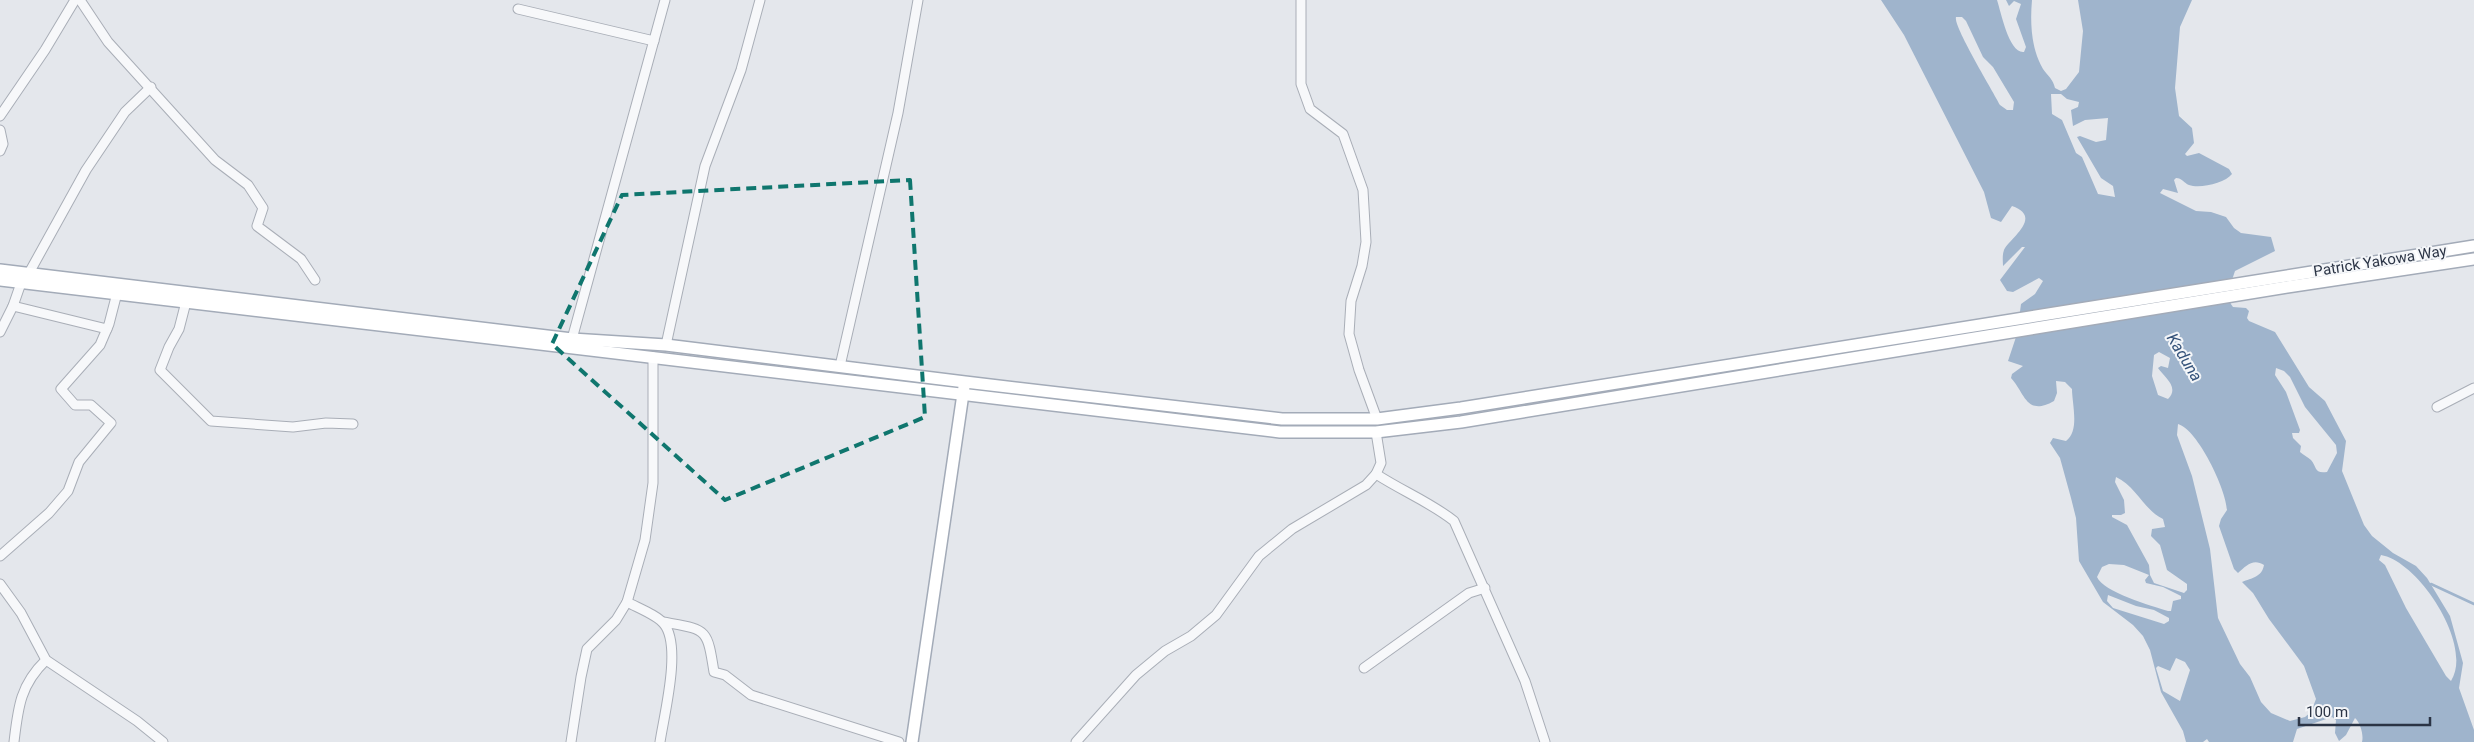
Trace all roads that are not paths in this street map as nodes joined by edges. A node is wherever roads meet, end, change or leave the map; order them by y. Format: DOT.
graph roads {
  1 [pos="75,0"];
  2 [pos="80,0"];
  3 [pos="665,0"];
  4 [pos="760,0"];
  5 [pos="918,0"];
  6 [pos="1301,0"];
  7 [pos="518,9"];
  8 [pos="654,41"];
  9 [pos="151,87"];
  10 [pos="0,116"];
  11 [pos="0,130"];
  12 [pos="0,151"];
  13 [pos="2474,246"];
  14 [pos="2474,259"];
  15 [pos="0,270"];
  16 [pos="30,273"];
  17 [pos="0,280"];
  18 [pos="315,280"];
  19 [pos="2287,282"];
  20 [pos="21,283"];
  21 [pos="117,293"];
  22 [pos="186,302"];
  23 [pos="13,306"];
  24 [pos="107,329"];
  25 [pos="0,332"];
  26 [pos="572,339"];
  27 [pos="666,345"];
  28 [pos="652,357"];
  29 [pos="840,366"];
  30 [pos="964,388"];
  31 [pos="2474,388"];
  32 [pos="2437,407"];
  33 [pos="1377,418"];
  34 [pos="353,424"];
  35 [pos="1376,432"];
  36 [pos="1376,474"];
  37 [pos="0,556"];
  38 [pos="0,584"];
  39 [pos="1485,588"];
  40 [pos="627,602"];
  41 [pos="663,622"];
  42 [pos="46,660"];
  43 [pos="1364,668"];
  44 [pos="14,742"];
  45 [pos="163,742"];
  46 [pos="571,742"];
  47 [pos="660,742"];
  48 [pos="900,742"];
  49 [pos="912,742"];
  50 [pos="1076,742"];
  51 [pos="1545,742"];
  1 -- 10 [label="street"];
  2 -- 9 [label="street"];
  3 -- 8 [label="street"];
  4 -- 27 [label="street"];
  5 -- 29 [label="street"];
  6 -- 33 [label="street"];
  7 -- 8 [label="street"];
  8 -- 26 [label="street"];
  9 -- 16 [label="street"];
  9 -- 18 [label="street"];
  11 -- 12 [label="street"];
  13 -- 19 [label="main road, Patrick Yakowa Way"];
  14 -- 19 [label="main road, Patrick Yakowa Way"];
  15 -- 16 [label="main road"];
  16 -- 26 [label="main road"];
  17 -- 20 [label="main road"];
  19 -- 33 [label="main road"];
  19 -- 35 [label="main road"];
  20 -- 21 [label="main road"];
  20 -- 23 [label="street"];
  21 -- 22 [label="main road"];
  21 -- 24 [label="street"];
  22 -- 28 [label="main road"];
  22 -- 34 [label="street"];
  23 -- 24 [label="street"];
  23 -- 25 [label="street"];
  24 -- 37 [label="street"];
  26 -- 27 [label="main road"];
  27 -- 29 [label="main road"];
  28 -- 30 [label="main road"];
  28 -- 40 [label="street"];
  29 -- 30 [label="main road"];
  30 -- 33 [label="main road"];
  30 -- 35 [label="main road"];
  30 -- 49 [label="main road"];
  31 -- 32 [label="street"];
  35 -- 36 [label="street"];
  36 -- 39 [label="street"];
  36 -- 50 [label="street"];
  38 -- 42 [label="street"];
  39 -- 43 [label="street"];
  39 -- 51 [label="street"];
  40 -- 41 [label="street"];
  40 -- 46 [label="street"];
  41 -- 47 [label="street"];
  41 -- 48 [label="street"];
  42 -- 44 [label="street"];
  42 -- 45 [label="street"];
}
